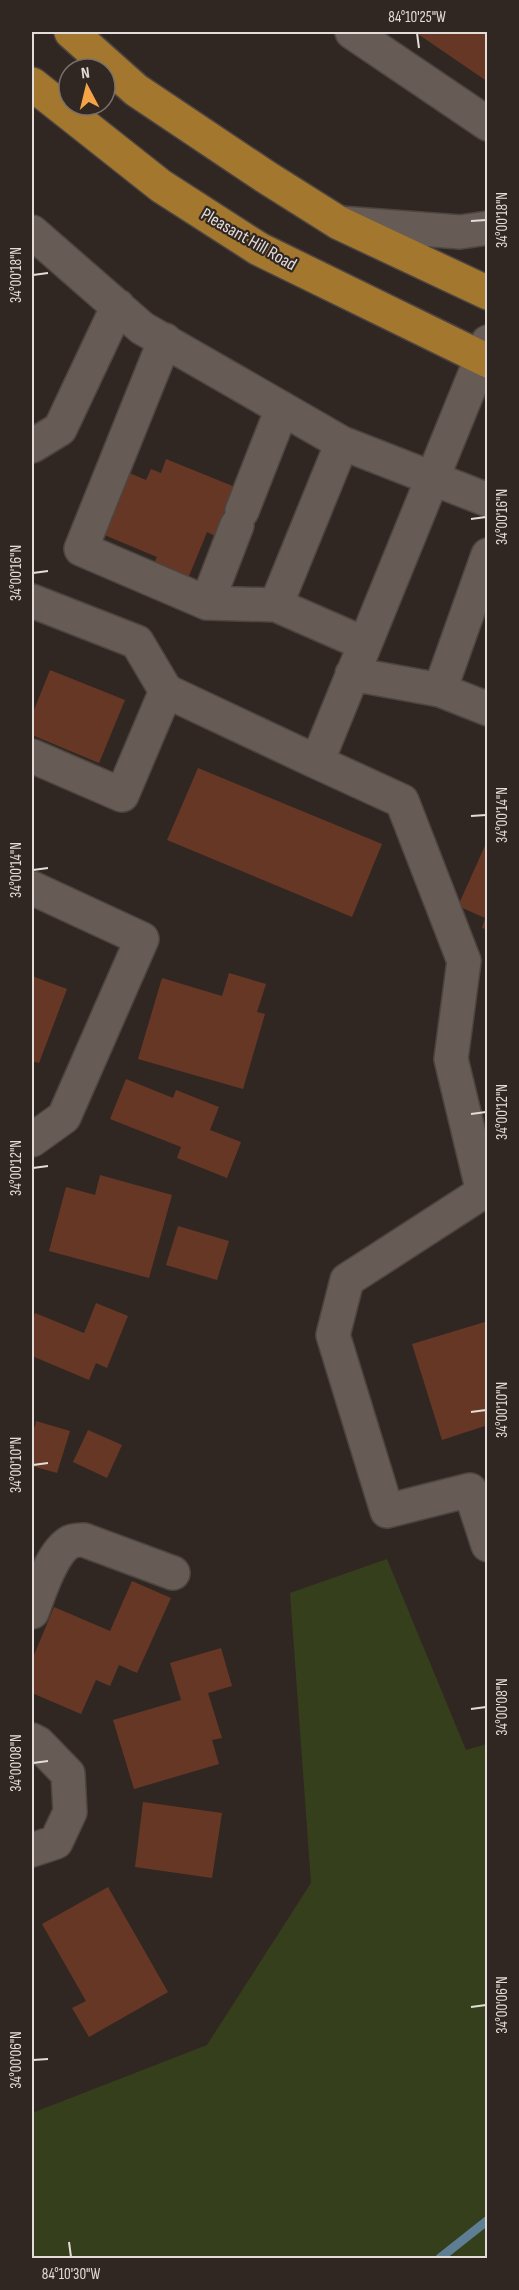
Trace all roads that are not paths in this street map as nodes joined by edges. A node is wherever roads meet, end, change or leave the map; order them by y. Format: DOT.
graph roads {
  1 [pos="71,32"];
  2 [pos="352,32"];
  3 [pos="32,84"];
  4 [pos="488,124"];
  5 [pos="339,222"];
  6 [pos="488,228"];
  7 [pos="32,232"];
  8 [pos="488,293"];
  9 [pos="118,306"];
  10 [pos="165,340"];
  11 [pos="485,354"];
  12 [pos="282,409"];
  13 [pos="342,443"];
  14 [pos="32,446"];
  15 [pos="431,479"];
  16 [pos="488,500"];
  17 [pos="488,555"];
  18 [pos="32,601"];
  19 [pos="207,603"];
  20 [pos="276,605"];
  21 [pos="365,644"];
  22 [pos="352,674"];
  23 [pos="166,690"];
  24 [pos="440,690"];
  25 [pos="488,709"];
  26 [pos="32,756"];
  27 [pos="317,762"];
  28 [pos="32,888"];
  29 [pos="476,960"];
  30 [pos="32,1140"];
  31 [pos="485,1192"];
  32 [pos="479,1487"];
  33 [pos="488,1545"];
  34 [pos="173,1573"];
  35 [pos="32,1612"];
  36 [pos="32,1740"];
  37 [pos="32,1850"];
  1 -- 5 [label="highway"];
  2 -- 4 [label="street"];
  3 -- 11 [label="highway, Pleasant Hill Road"];
  5 -- 6 [label="street"];
  5 -- 8 [label="highway"];
  7 -- 9 [label="street"];
  9 -- 10 [label="street"];
  9 -- 14 [label="street"];
  10 -- 12 [label="street"];
  10 -- 19 [label="street"];
  11 -- 15 [label="street"];
  12 -- 13 [label="street"];
  12 -- 19 [label="street"];
  13 -- 15 [label="street"];
  13 -- 20 [label="street"];
  15 -- 16 [label="street"];
  15 -- 21 [label="street"];
  17 -- 24 [label="street"];
  18 -- 23 [label="street"];
  19 -- 20 [label="street"];
  20 -- 21 [label="street"];
  21 -- 22 [label="street"];
  22 -- 24 [label="street"];
  22 -- 27 [label="street"];
  23 -- 26 [label="street"];
  23 -- 27 [label="street"];
  24 -- 25 [label="street"];
  27 -- 29 [label="street"];
  28 -- 30 [label="street"];
  29 -- 31 [label="street"];
  31 -- 32 [label="street"];
  32 -- 33 [label="street"];
  34 -- 35 [label="street"];
  36 -- 37 [label="street"];
}
